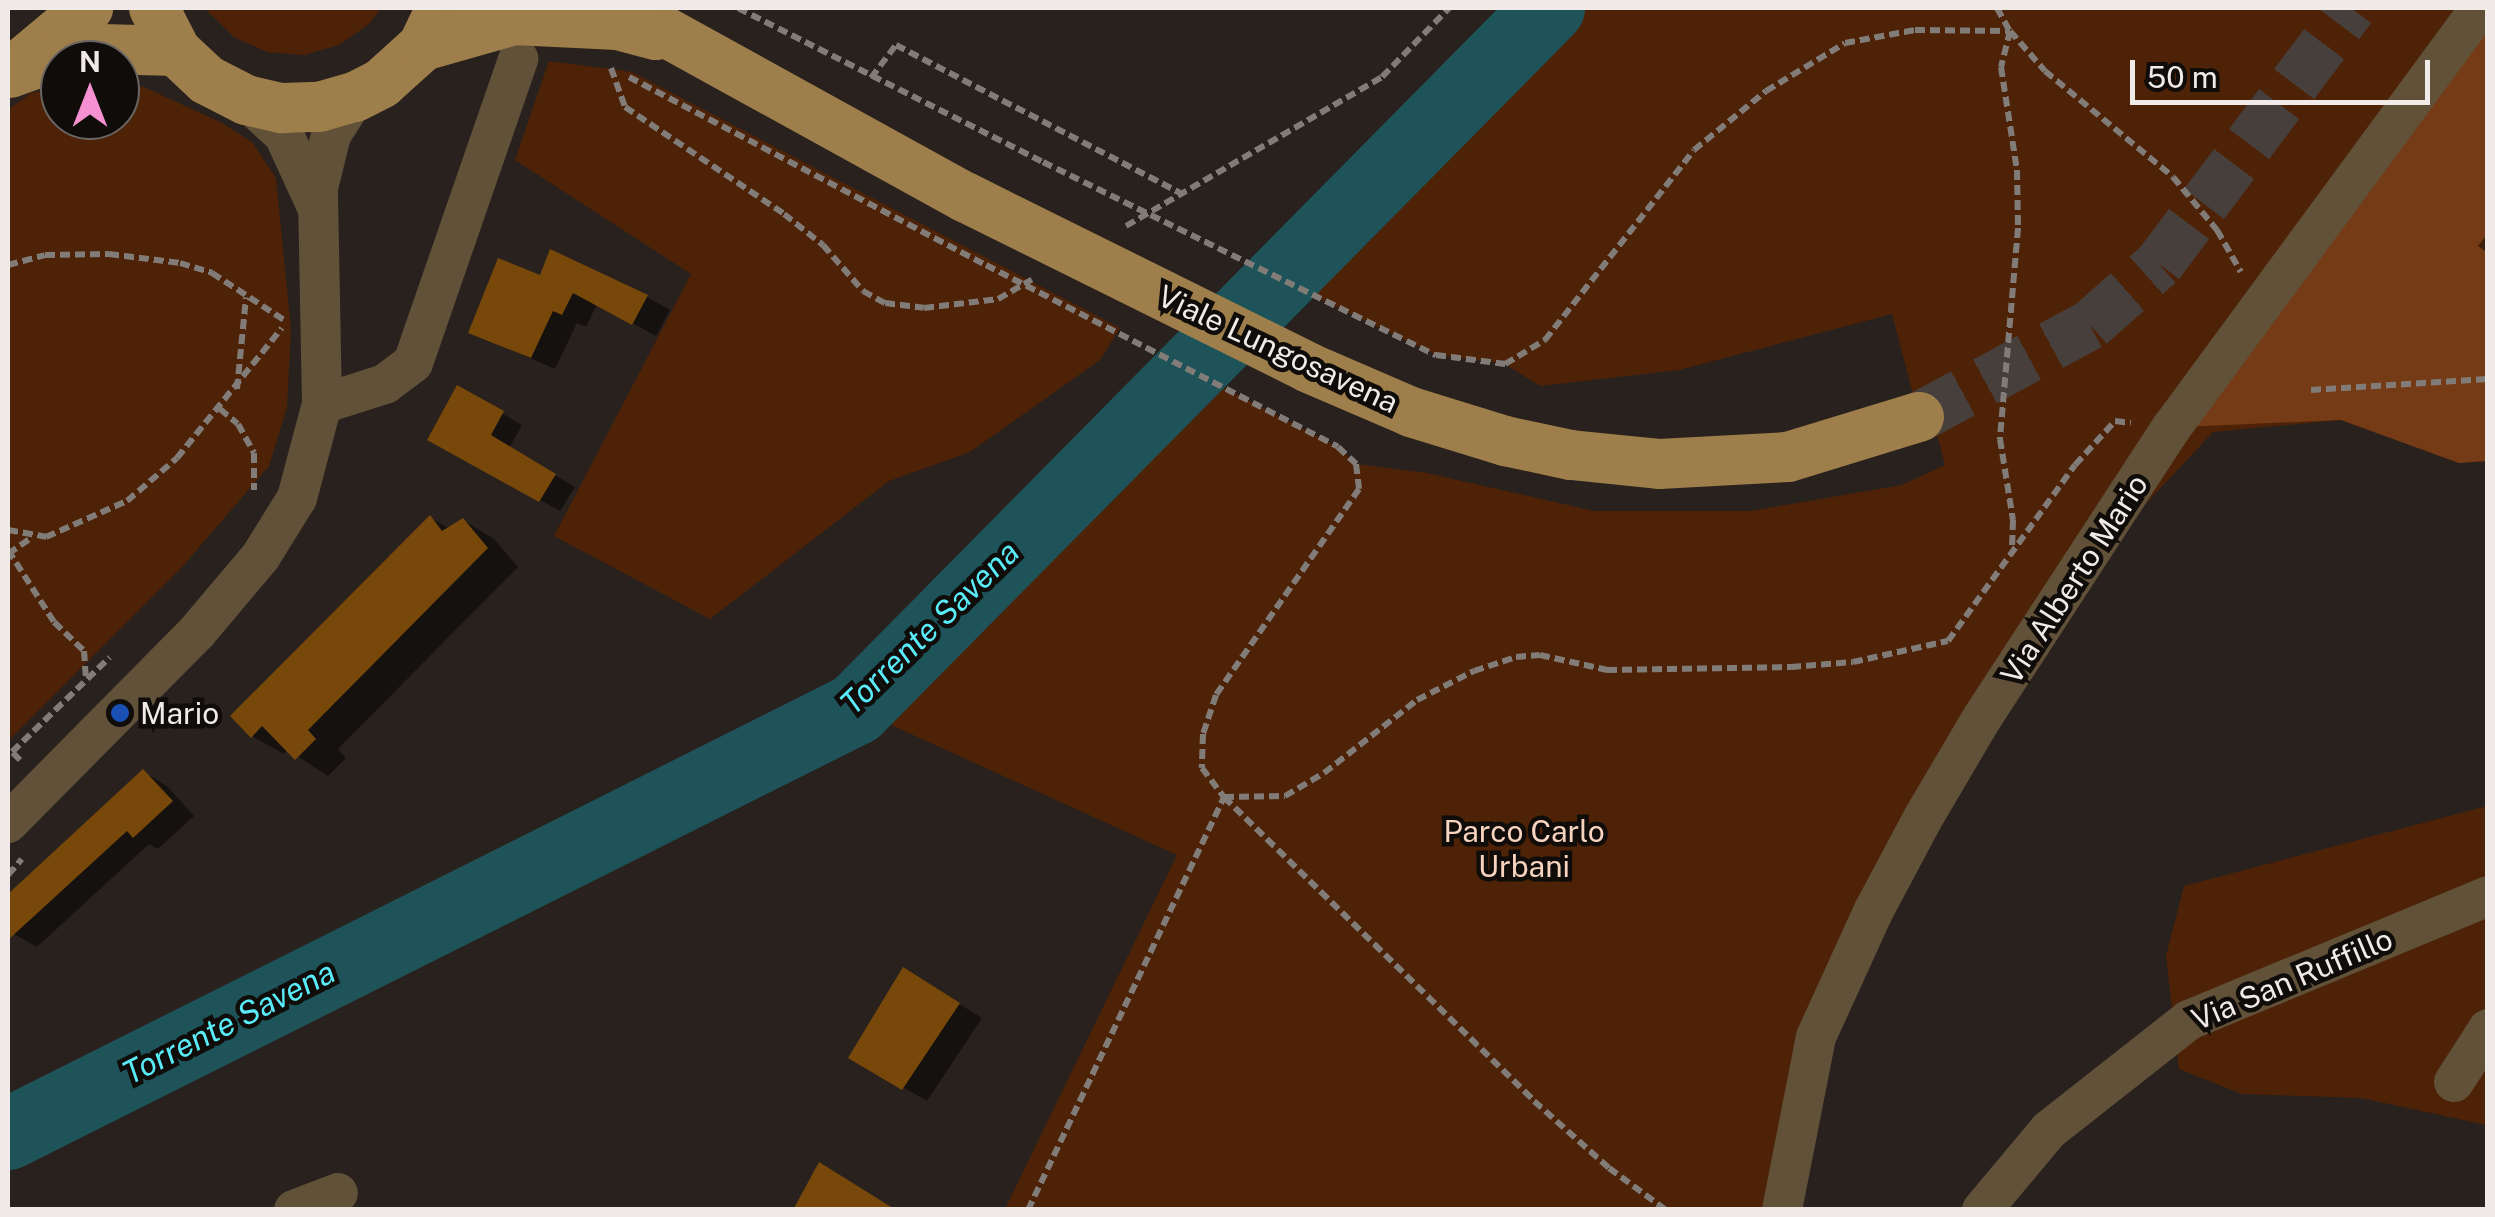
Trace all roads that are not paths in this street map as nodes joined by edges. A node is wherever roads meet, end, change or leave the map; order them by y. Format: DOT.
graph roads {
  1 [pos="88,8"];
  2 [pos="622,8"];
  3 [pos="2480,8"];
  4 [pos="432,27"];
  5 [pos="165,29"];
  6 [pos="685,43"];
  7 [pos="518,58"];
  8 [pos="9,73"];
  9 [pos="355,97"];
  10 [pos="246,100"];
  11 [pos="318,208"];
  12 [pos="322,404"];
  13 [pos="1919,417"];
  14 [pos="8,823"];
  15 [pos="2488,896"];
  16 [pos="2488,1029"];
  17 [pos="2454,1082"];
  18 [pos="338,1192"];
  19 [pos="294,1210"];
  20 [pos="1782,1210"];
  21 [pos="1982,1210"];
  1 -- 8 [label="main road"];
  2 -- 6 [label="main road, Viale Lungosavena"];
  3 -- 20 [label="street, Via Alberto Mario"];
  4 -- 6 [label="main road, Viale Lungosavena"];
  4 -- 9 [label="main road"];
  5 -- 8 [label="main road"];
  5 -- 10 [label="main road"];
  6 -- 13 [label="main road, Viale Lungosavena, bridge"];
  7 -- 12 [label="street"];
  9 -- 10 [label="main road"];
  9 -- 11 [label="street"];
  10 -- 11 [label="street"];
  11 -- 12 [label="street"];
  12 -- 14 [label="street"];
  15 -- 21 [label="street, Via San Ruffillo"];
  16 -- 17 [label="street"];
  18 -- 19 [label="street"];
}
